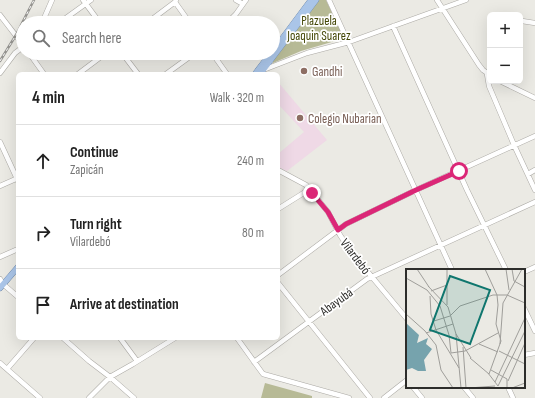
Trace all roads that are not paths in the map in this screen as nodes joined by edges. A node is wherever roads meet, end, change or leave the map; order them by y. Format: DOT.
graph roads {
  1 [pos="52,0"];
  2 [pos="91,0"];
  3 [pos="236,0"];
  4 [pos="311,0"];
  5 [pos="316,0"];
  6 [pos="329,0"];
  7 [pos="437,0"];
  8 [pos="466,0"];
  9 [pos="176,1"];
  10 [pos="84,2"];
  11 [pos="244,2"];
  12 [pos="443,9"];
  13 [pos="0,14"];
  14 [pos="45,16"];
  15 [pos="67,16"];
  16 [pos="95,16"];
  17 [pos="156,16"];
  18 [pos="186,16"];
  19 [pos="233,16"];
  20 [pos="523,21"];
  21 [pos="535,23"];
  22 [pos="393,26"];
  23 [pos="16,36"];
  24 [pos="280,41"];
  25 [pos="349,42"];
  26 [pos="280,48"];
  27 [pos="16,52"];
  28 [pos="34,60"];
  29 [pos="97,60"];
  30 [pos="127,60"];
  31 [pos="185,60"];
  32 [pos="217,60"];
  33 [pos="266,60"];
  34 [pos="271,60"];
  35 [pos="43,72"];
  36 [pos="81,72"];
  37 [pos="136,72"];
  38 [pos="169,72"];
  39 [pos="226,72"];
  40 [pos="257,72"];
  41 [pos="262,72"];
  42 [pos="0,73"];
  43 [pos="487,74"];
  44 [pos="489,84"];
  45 [pos="506,84"];
  46 [pos="535,98"];
  47 [pos="535,136"];
  48 [pos="0,142"];
  49 [pos="514,145"];
  50 [pos="535,170"];
  51 [pos="280,171"];
  52 [pos="459,171"];
  53 [pos="528,174"];
  54 [pos="16,175"];
  55 [pos="16,180"];
  56 [pos="0,186"];
  57 [pos="310,189"];
  58 [pos="416,190"];
  59 [pos="535,190"];
  60 [pos="535,202"];
  61 [pos="280,208"];
  62 [pos="484,225"];
  63 [pos="338,230"];
  64 [pos="441,245"];
  65 [pos="16,250"];
  66 [pos="0,257"];
  67 [pos="535,267"];
  68 [pos="16,269"];
  69 [pos="452,269"];
  70 [pos="506,269"];
  71 [pos="525,272"];
  72 [pos="280,274"];
  73 [pos="371,276"];
  74 [pos="1,284"];
  75 [pos="280,286"];
  76 [pos="16,295"];
  77 [pos="525,310"];
  78 [pos="406,318"];
  79 [pos="309,321"];
  80 [pos="535,331"];
  81 [pos="32,340"];
  82 [pos="65,340"];
  83 [pos="121,340"];
  84 [pos="172,340"];
  85 [pos="238,340"];
  86 [pos="535,353"];
  87 [pos="525,355"];
  88 [pos="137,361"];
  89 [pos="254,362"];
  90 [pos="0,363"];
  91 [pos="7,369"];
  92 [pos="110,377"];
  93 [pos="406,381"];
  94 [pos="414,388"];
  95 [pos="465,388"];
  96 [pos="508,388"];
  97 [pos="40,398"];
  98 [pos="89,398"];
  99 [pos="134,398"];
  100 [pos="349,398"];
  101 [pos="370,398"];
  102 [pos="384,398"];
  103 [pos="422,398"];
  104 [pos="473,398"];
  105 [pos="513,398"];
  1 -- 14 [label="street"];
  2 -- 10 [label="street"];
  3 -- 11 [label="street"];
  4 -- 24 [label="main road"];
  5 -- 26 [label="main road"];
  6 -- 25 [label="street"];
  7 -- 12 [label="street"];
  8 -- 12 [label="street"];
  9 -- 17 [label="street"];
  9 -- 18 [label="street"];
  10 -- 15 [label="street"];
  10 -- 16 [label="street"];
  11 -- 19 [label="street"];
  12 -- 22 [label="street"];
  12 -- 43 [label="street"];
  13 -- 23 [label="street"];
  20 -- 21 [label="street"];
  22 -- 25 [label="street"];
  22 -- 52 [label="street"];
  25 -- 41 [label="street"];
  25 -- 58 [label="street"];
  27 -- 42 [label="street"];
  28 -- 35 [label="street"];
  29 -- 36 [label="street"];
  30 -- 37 [label="street"];
  31 -- 38 [label="street"];
  32 -- 39 [label="street"];
  33 -- 40 [label="main road"];
  34 -- 41 [label="main road"];
  44 -- 49 [label="street"];
  45 -- 46 [label="street"];
  47 -- 49 [label="street"];
  48 -- 54 [label="street"];
  49 -- 52 [label="street"];
  49 -- 53 [label="street"];
  50 -- 53 [label="street"];
  51 -- 57 [label="street, Vilardebó"];
  52 -- 58 [label="street"];
  52 -- 62 [label="street"];
  53 -- 59 [label="street"];
  55 -- 56 [label="street"];
  57 -- 61 [label="street"];
  57 -- 63 [label="street, Vilardebó"];
  58 -- 63 [label="street"];
  58 -- 64 [label="street"];
  60 -- 62 [label="street, Abayubá"];
  62 -- 64 [label="street, Abayubá"];
  62 -- 70 [label="street"];
  63 -- 72 [label="street"];
  63 -- 73 [label="street, Vilardebó"];
  64 -- 69 [label="street"];
  64 -- 73 [label="street, Abayubá"];
  65 -- 66 [label="street"];
  67 -- 71 [label="street"];
  68 -- 74 [label="main road"];
  73 -- 78 [label="street, Vilardebó"];
  73 -- 79 [label="street, Abayubá"];
  74 -- 76 [label="street"];
  75 -- 79 [label="street"];
  77 -- 80 [label="street"];
  79 -- 89 [label="street, Abayubá"];
  79 -- 101 [label="street"];
  81 -- 91 [label="street"];
  82 -- 92 [label="street"];
  83 -- 88 [label="street"];
  84 -- 88 [label="street"];
  85 -- 89 [label="street"];
  86 -- 87 [label="street"];
  88 -- 92 [label="street"];
  89 -- 100 [label="street"];
  90 -- 91 [label="street"];
  91 -- 97 [label="street"];
  92 -- 98 [label="street"];
  92 -- 99 [label="street"];
  93 -- 102 [label="street"];
  94 -- 103 [label="street"];
  95 -- 104 [label="street"];
  96 -- 105 [label="street"];
}
